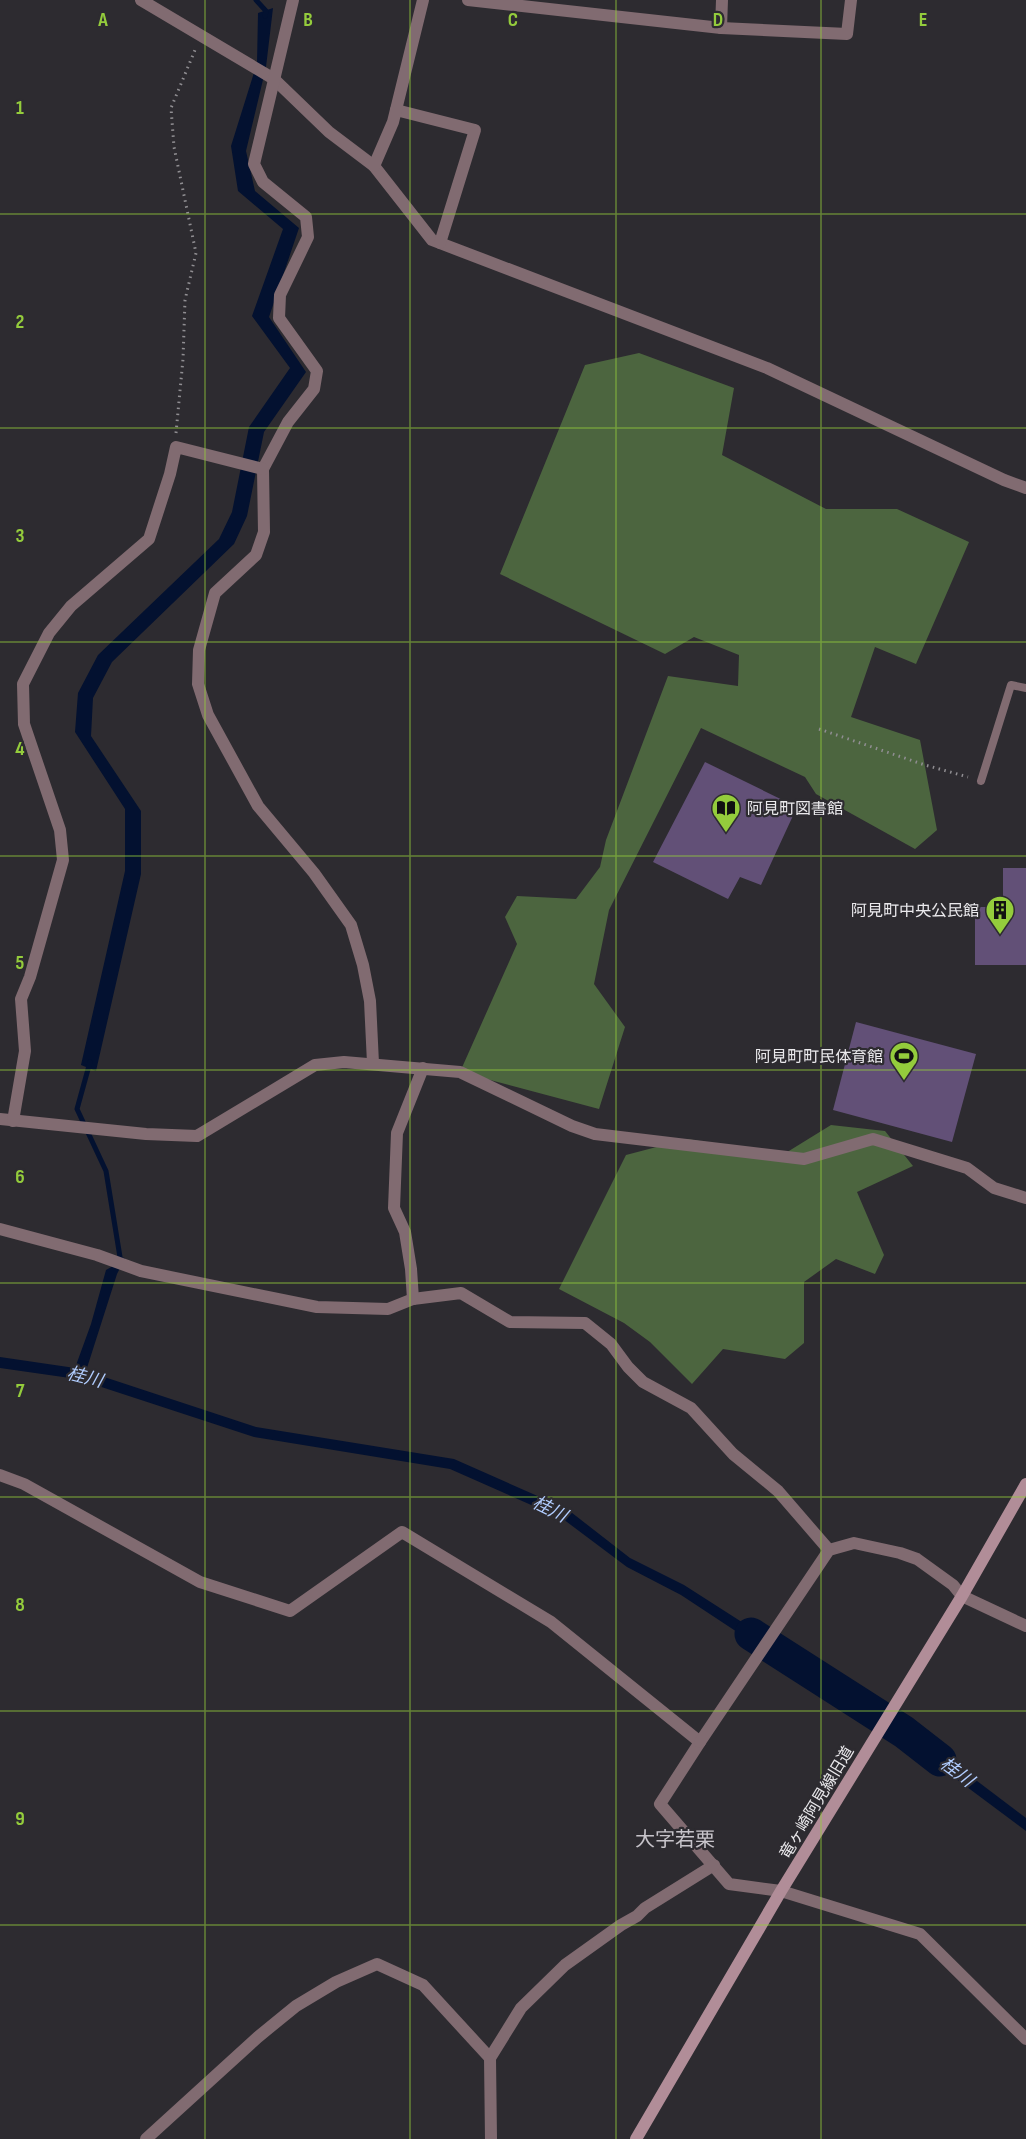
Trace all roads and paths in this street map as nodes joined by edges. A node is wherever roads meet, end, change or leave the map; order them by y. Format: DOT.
graph roads {
  1 [pos="141,0"];
  2 [pos="293,0"];
  3 [pos="423,0"];
  4 [pos="468,0"];
  5 [pos="596,0"];
  6 [pos="722,0"];
  7 [pos="851,0"];
  8 [pos="594,14"];
  9 [pos="721,28"];
  10 [pos="199,34"];
  11 [pos="274,79"];
  12 [pos="396,110"];
  13 [pos="374,165"];
  14 [pos="440,243"];
  15 [pos="176,447"];
  16 [pos="262,469"];
  17 [pos="1026,488"];
  18 [pos="1026,688"];
  19 [pos="819,729"];
  20 [pos="981,781"];
  21 [pos="372,1063"];
  22 [pos="423,1068"];
  23 [pos="6,1120"];
  24 [pos="1026,1198"];
  25 [pos="0,1229"];
  26 [pos="413,1299"];
  27 [pos="0,1474"];
  28 [pos="1026,1484"];
  29 [pos="829,1550"];
  30 [pos="962,1596"];
  31 [pos="1026,1626"];
  32 [pos="700,1742"];
  33 [pos="714,1865"];
  34 [pos="781,1891"];
  35 [pos="1026,2039"];
  36 [pos="490,2058"];
  37 [pos="146,2139"];
  38 [pos="490,2139"];
  39 [pos="636,2139"];
  1 -- 10 [label="street"];
  2 -- 11 [label="street"];
  3 -- 12 [label="street"];
  4 -- 8 [label="street"];
  5 -- 8 [label="street"];
  6 -- 9 [label="street"];
  7 -- 9 [label="street"];
  8 -- 9 [label="street"];
  10 -- 11 [label="street"];
  10 -- 15 [label="path"];
  11 -- 13 [label="street"];
  11 -- 16 [label="street"];
  12 -- 13 [label="street"];
  12 -- 14 [label="street"];
  13 -- 14 [label="street"];
  14 -- 17 [label="street"];
  15 -- 16 [label="street"];
  15 -- 23 [label="street"];
  16 -- 21 [label="street"];
  18 -- 20 [label="lane"];
  19 -- 20 [label="path"];
  21 -- 22 [label="street"];
  21 -- 23 [label="street"];
  22 -- 24 [label="street"];
  22 -- 26 [label="street"];
  25 -- 26 [label="street"];
  26 -- 29 [label="street"];
  27 -- 32 [label="street"];
  28 -- 30 [label="street, 竜ヶ崎阿見線旧道"];
  29 -- 30 [label="street"];
  29 -- 32 [label="street"];
  30 -- 31 [label="street"];
  30 -- 34 [label="street, 竜ヶ崎阿見線旧道"];
  32 -- 33 [label="street"];
  33 -- 34 [label="street"];
  33 -- 36 [label="street"];
  34 -- 35 [label="street"];
  34 -- 39 [label="street, 竜ヶ崎阿見線旧道"];
  36 -- 37 [label="street"];
  36 -- 38 [label="street"];
}
